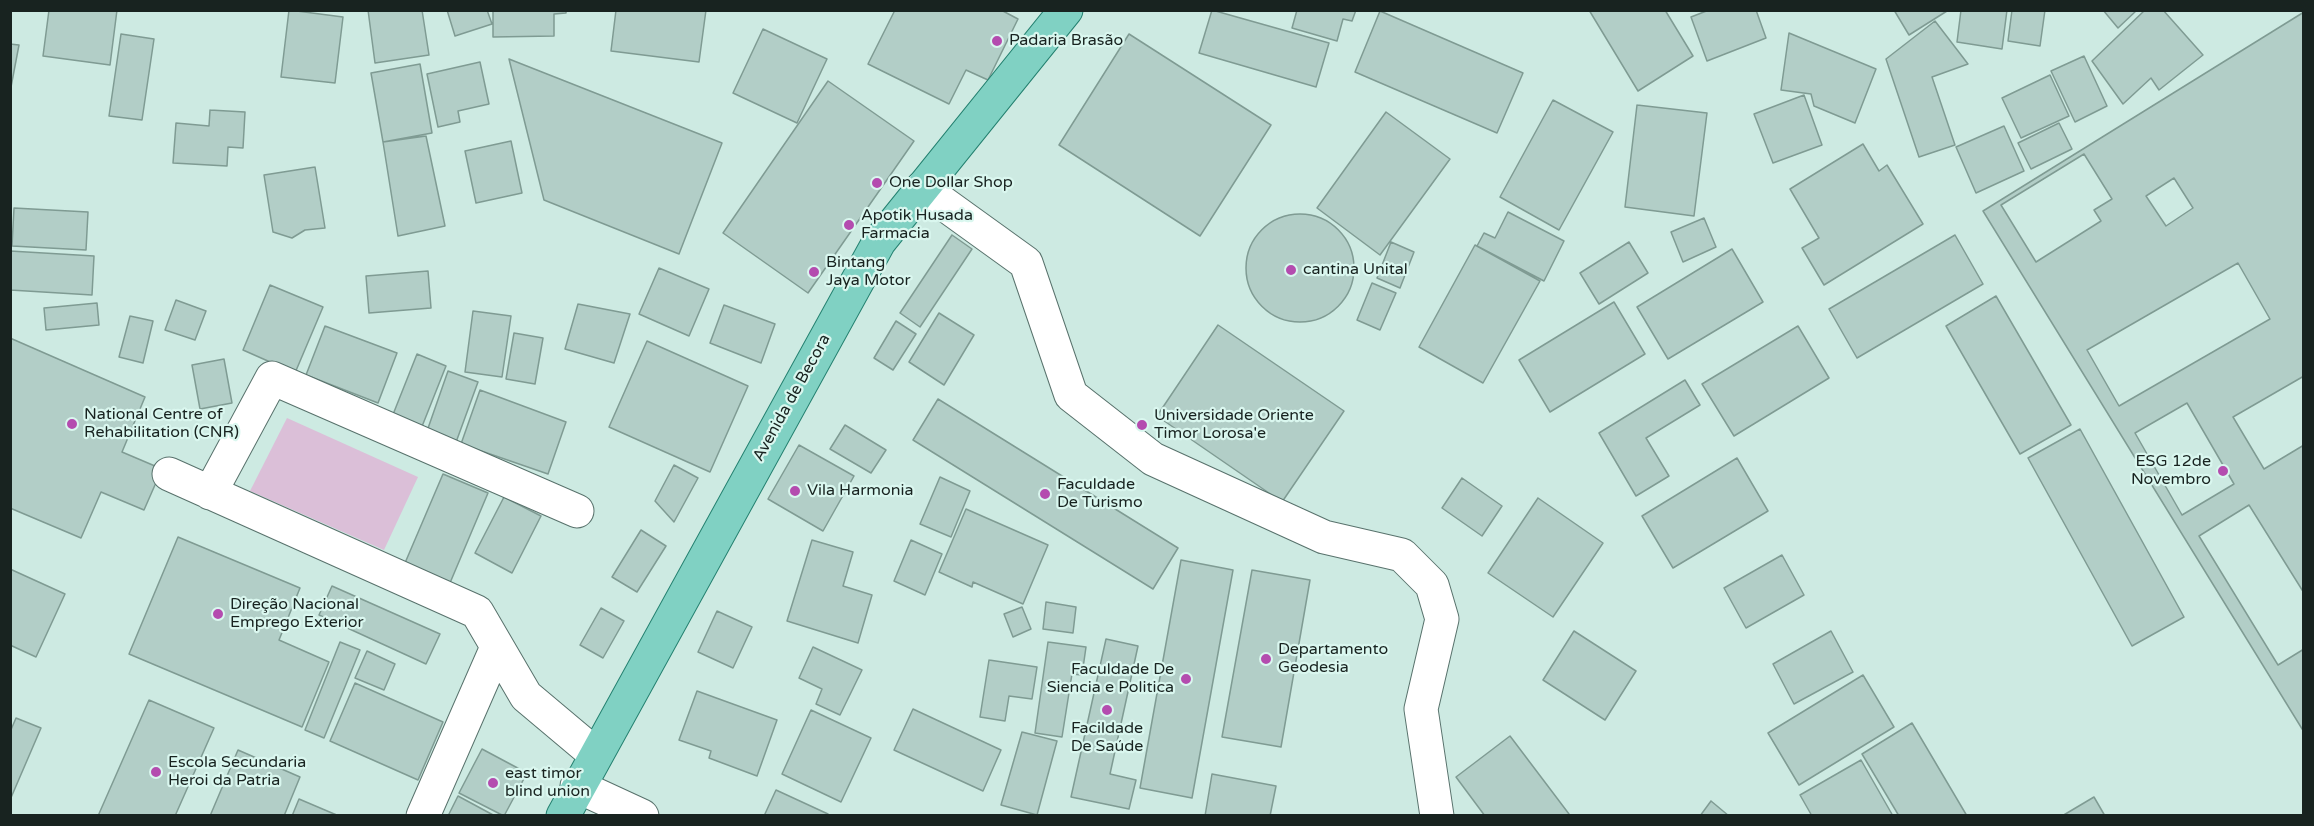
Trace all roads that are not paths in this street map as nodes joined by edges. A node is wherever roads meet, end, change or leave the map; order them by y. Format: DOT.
graph roads {
  1 [pos="1060,12"];
  2 [pos="922,188"];
  3 [pos="169,474"];
  4 [pos="210,493"];
  5 [pos="577,511"];
  6 [pos="497,647"];
  7 [pos="595,754"];
  8 [pos="577,786"];
  9 [pos="423,816"];
  10 [pos="563,816"];
  11 [pos="642,816"];
  12 [pos="1437,816"];
  1 -- 2 [label="main road, Avenida de Becora"];
  2 -- 7 [label="main road, Avenida de Becora"];
  2 -- 12 [label="street"];
  3 -- 4 [label="street"];
  4 -- 5 [label="street"];
  4 -- 6 [label="street"];
  6 -- 7 [label="street"];
  6 -- 9 [label="street"];
  7 -- 8 [label="main road, Avenida de Becora"];
  8 -- 10 [label="main road, Avenida de Becora"];
  8 -- 11 [label="street"];
}
